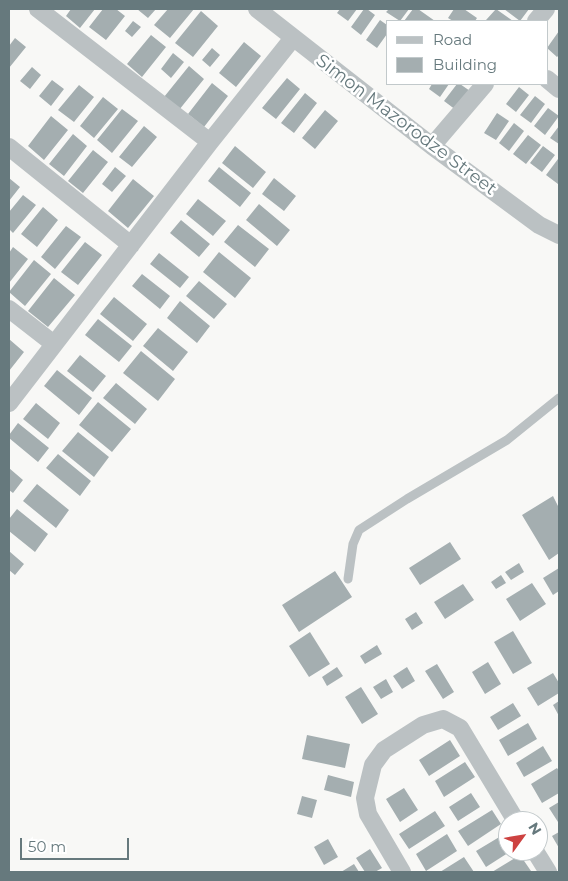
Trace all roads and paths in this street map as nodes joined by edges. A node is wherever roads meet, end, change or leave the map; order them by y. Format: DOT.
graph roads {
  1 [pos="38,9"];
  2 [pos="256,9"];
  3 [pos="546,9"];
  4 [pos="537,20"];
  5 [pos="293,38"];
  6 [pos="548,81"];
  7 [pos="484,85"];
  8 [pos="559,89"];
  9 [pos="210,142"];
  10 [pos="432,146"];
  11 [pos="9,147"];
  12 [pos="559,235"];
  13 [pos="131,244"];
  14 [pos="9,309"];
  15 [pos="54,344"];
  16 [pos="559,398"];
  17 [pos="9,403"];
  18 [pos="348,579"];
  19 [pos="510,811"];
  20 [pos="541,861"];
  21 [pos="402,872"];
  22 [pos="548,872"];
  1 -- 9 [label="street"];
  2 -- 5 [label="street, Simon Mazorodze Street"];
  3 -- 4 [label="street"];
  5 -- 9 [label="street"];
  5 -- 10 [label="street, Simon Mazorodze Street"];
  6 -- 8 [label="street"];
  7 -- 10 [label="street"];
  9 -- 13 [label="street"];
  10 -- 12 [label="street, Simon Mazorodze Street"];
  11 -- 13 [label="street"];
  13 -- 15 [label="street"];
  14 -- 15 [label="street"];
  15 -- 17 [label="street"];
  16 -- 18 [label="lane"];
  19 -- 21 [label="street"];
  20 -- 22 [label="street"];
}
